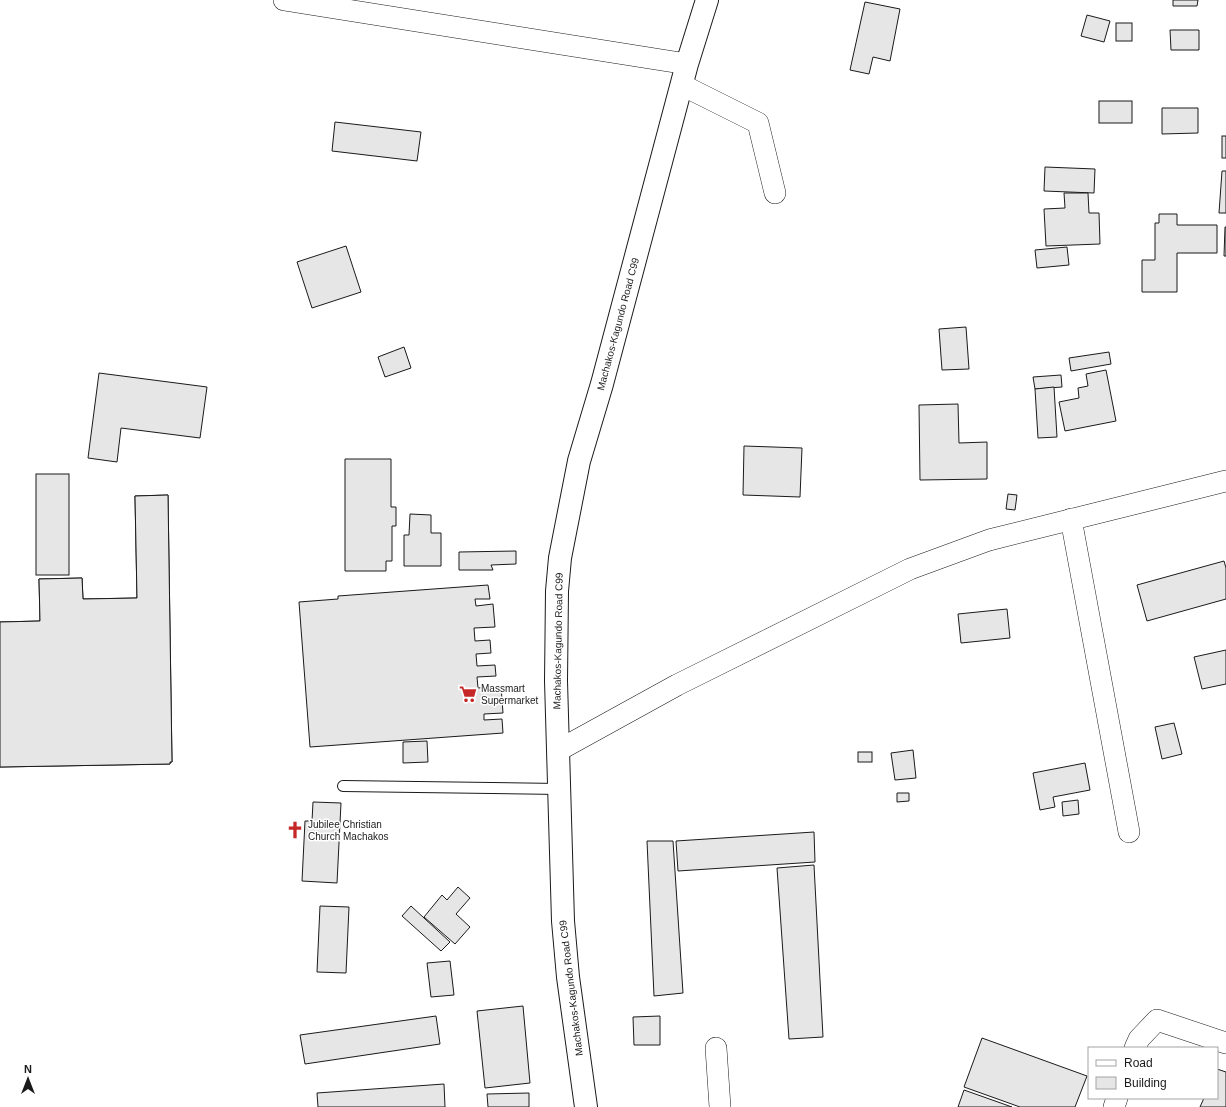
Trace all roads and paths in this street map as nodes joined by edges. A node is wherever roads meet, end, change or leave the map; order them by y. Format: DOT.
graph roads {
  1 [pos="284,0"];
  2 [pos="707,0"];
  3 [pos="687,64"];
  4 [pos="682,85"];
  5 [pos="775,193"];
  6 [pos="1226,481"];
  7 [pos="1071,519"];
  8 [pos="559,750"];
  9 [pos="343,786"];
  10 [pos="560,789"];
  11 [pos="1129,832"];
  12 [pos="1226,1043"];
  13 [pos="1135,1047"];
  14 [pos="716,1048"];
  15 [pos="586,1107"];
  16 [pos="720,1107"];
  1 -- 3 [label="street"];
  2 -- 3 [label="main road, Machakos-Kagundo Road C99"];
  3 -- 4 [label="main road, Machakos-Kagundo Road C99"];
  4 -- 5 [label="street"];
  4 -- 8 [label="main road, Machakos-Kagundo Road C99"];
  6 -- 7 [label="street"];
  7 -- 8 [label="street"];
  7 -- 11 [label="street"];
  8 -- 10 [label="main road, Machakos-Kagundo Road C99"];
  9 -- 10 [label="lane"];
  10 -- 15 [label="main road, Machakos-Kagundo Road C99"];
  12 -- 13 [label="street"];
  14 -- 16 [label="street"];
}
